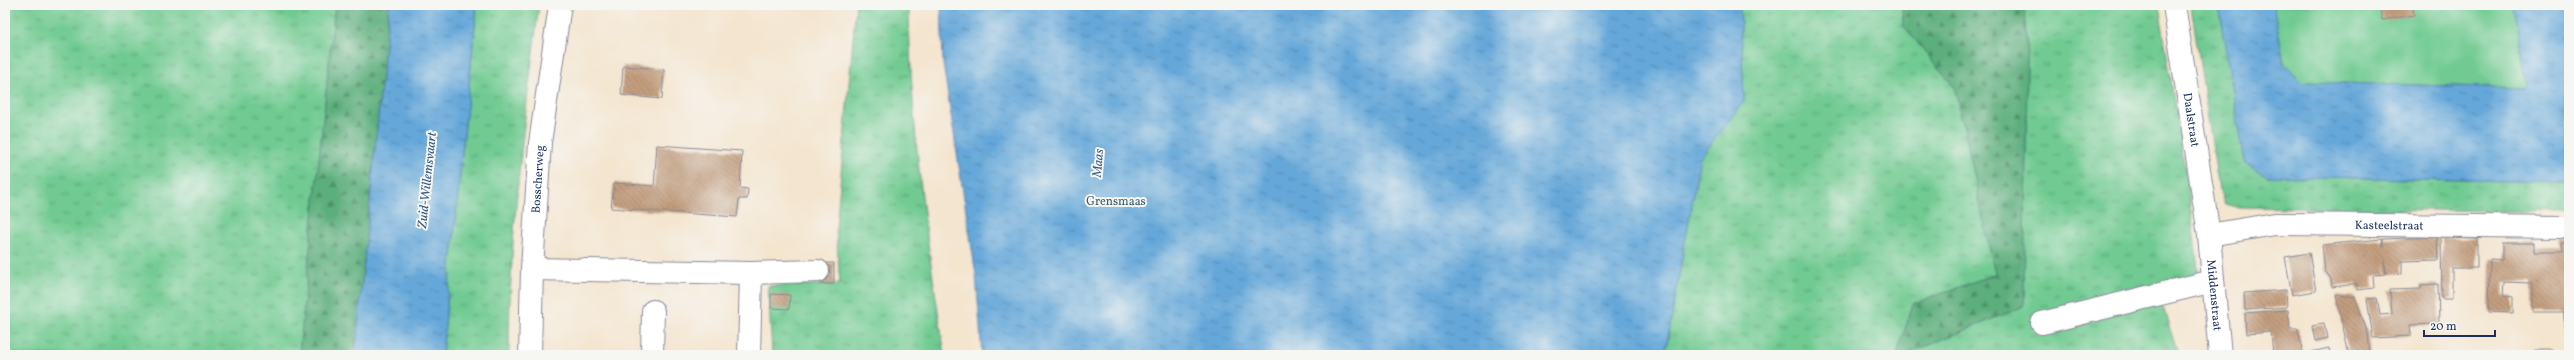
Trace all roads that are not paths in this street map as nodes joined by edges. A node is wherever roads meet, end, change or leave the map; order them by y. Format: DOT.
graph roads {
  1 [pos="560,5"];
  2 [pos="2174,5"];
  3 [pos="2569,227"];
  4 [pos="2209,235"];
  5 [pos="532,269"];
  6 [pos="818,271"];
  7 [pos="751,273"];
  8 [pos="2213,281"];
  9 [pos="653,311"];
  10 [pos="2042,323"];
  11 [pos="530,355"];
  12 [pos="652,355"];
  13 [pos="749,355"];
  14 [pos="2220,355"];
  1 -- 5 [label="street, Bosscherweg"];
  2 -- 4 [label="street, Daalstraat"];
  3 -- 4 [label="street, Kasteelstraat"];
  4 -- 8 [label="street, Middenstraat"];
  5 -- 7 [label="street"];
  5 -- 11 [label="street, Bosscherweg"];
  6 -- 7 [label="street"];
  7 -- 13 [label="street"];
  8 -- 10 [label="street"];
  8 -- 14 [label="street, Middenstraat"];
  9 -- 12 [label="street"];
}
